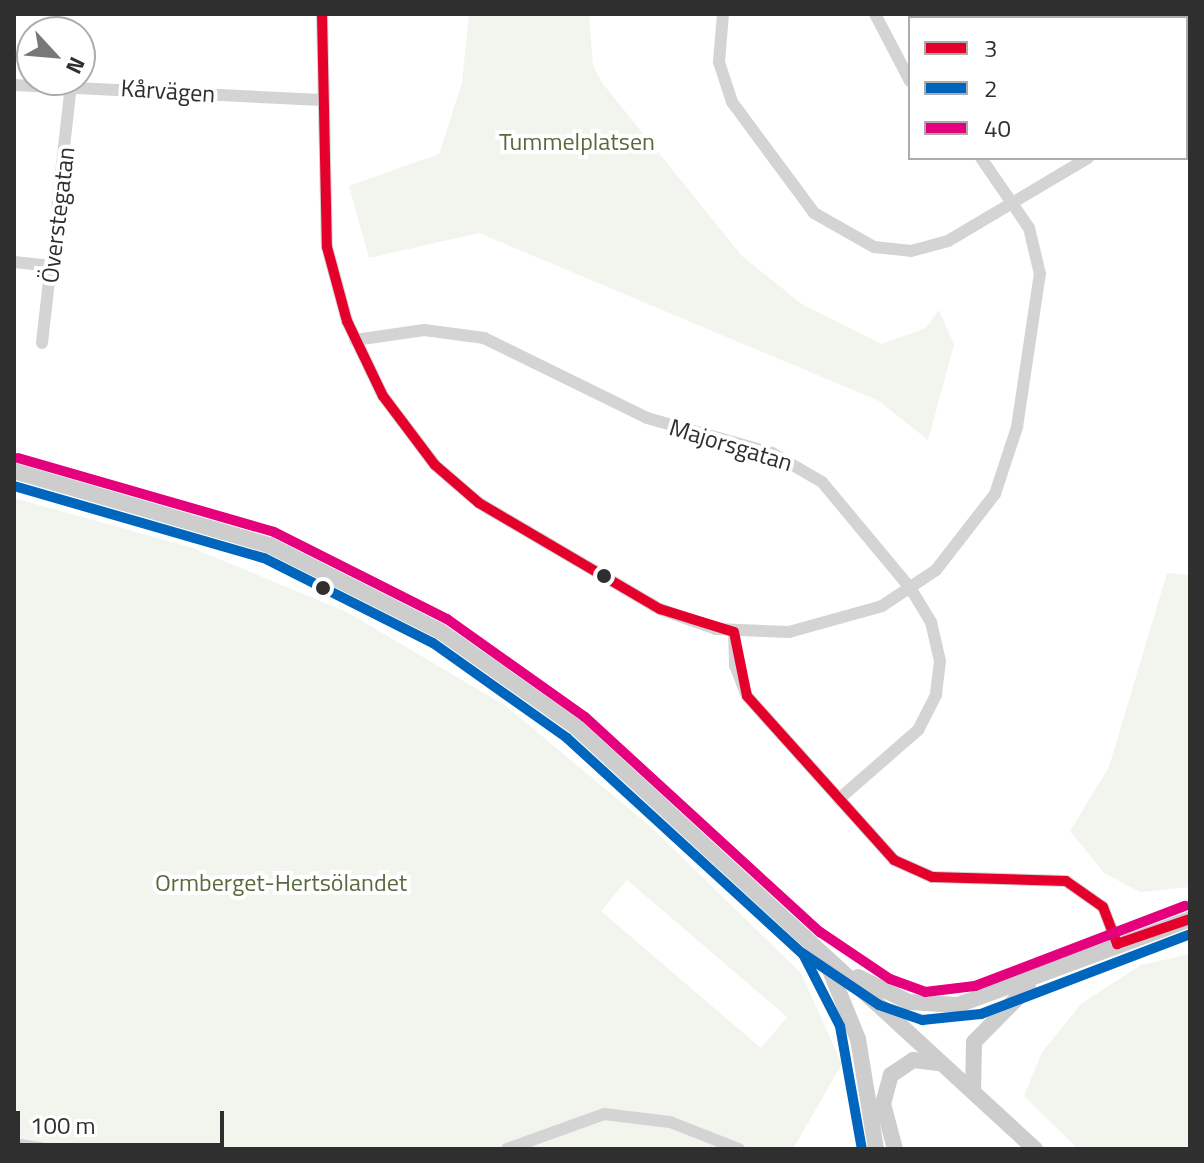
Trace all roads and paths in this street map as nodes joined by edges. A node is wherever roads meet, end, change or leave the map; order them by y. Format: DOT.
graph roads {
  1 [pos="322,14"];
  2 [pos="723,14"];
  3 [pos="875,14"];
  4 [pos="908,77"];
  5 [pos="96,87"];
  6 [pos="70,96"];
  7 [pos="321,100"];
  8 [pos="983,160"];
  9 [pos="1085,160"];
  10 [pos="1016,204"];
  11 [pos="14,262"];
  12 [pos="52,266"];
  13 [pos="355,340"];
  14 [pos="42,343"];
  15 [pos="14,471"];
  16 [pos="911,589"];
  17 [pos="734,632"];
  18 [pos="839,799"];
  19 [pos="1190,919"];
  20 [pos="811,943"];
  21 [pos="1117,944"];
  22 [pos="1040,977"];
  23 [pos="944,1066"];
  24 [pos="973,1092"];
  25 [pos="14,1144"];
  26 [pos="46,1149"];
  27 [pos="507,1149"];
  28 [pos="739,1149"];
  29 [pos="876,1149"];
  30 [pos="895,1149"];
  31 [pos="1035,1149"];
  1 -- 7 [label="street"];
  2 -- 10 [label="street"];
  3 -- 4 [label="street"];
  5 -- 7 [label="street, Kårvägen"];
  6 -- 12 [label="street, Överstegatan"];
  7 -- 13 [label="street"];
  8 -- 10 [label="street"];
  9 -- 10 [label="street"];
  10 -- 16 [label="street"];
  11 -- 12 [label="street"];
  12 -- 14 [label="street, Överstegatan"];
  13 -- 16 [label="street, Majorsgatan"];
  13 -- 17 [label="street"];
  15 -- 20 [label="main road"];
  16 -- 17 [label="street"];
  16 -- 18 [label="street, Majorsgatan"];
  17 -- 18 [label="street"];
  18 -- 21 [label="street"];
  19 -- 21 [label="main road"];
  20 -- 22 [label="main road"];
  20 -- 23 [label="main road"];
  20 -- 29 [label="main road"];
  21 -- 22 [label="main road"];
  22 -- 24 [label="main road"];
  23 -- 24 [label="main road"];
  23 -- 30 [label="main road"];
  24 -- 31 [label="main road"];
  25 -- 26 [label="street"];
  27 -- 28 [label="street"];
}
